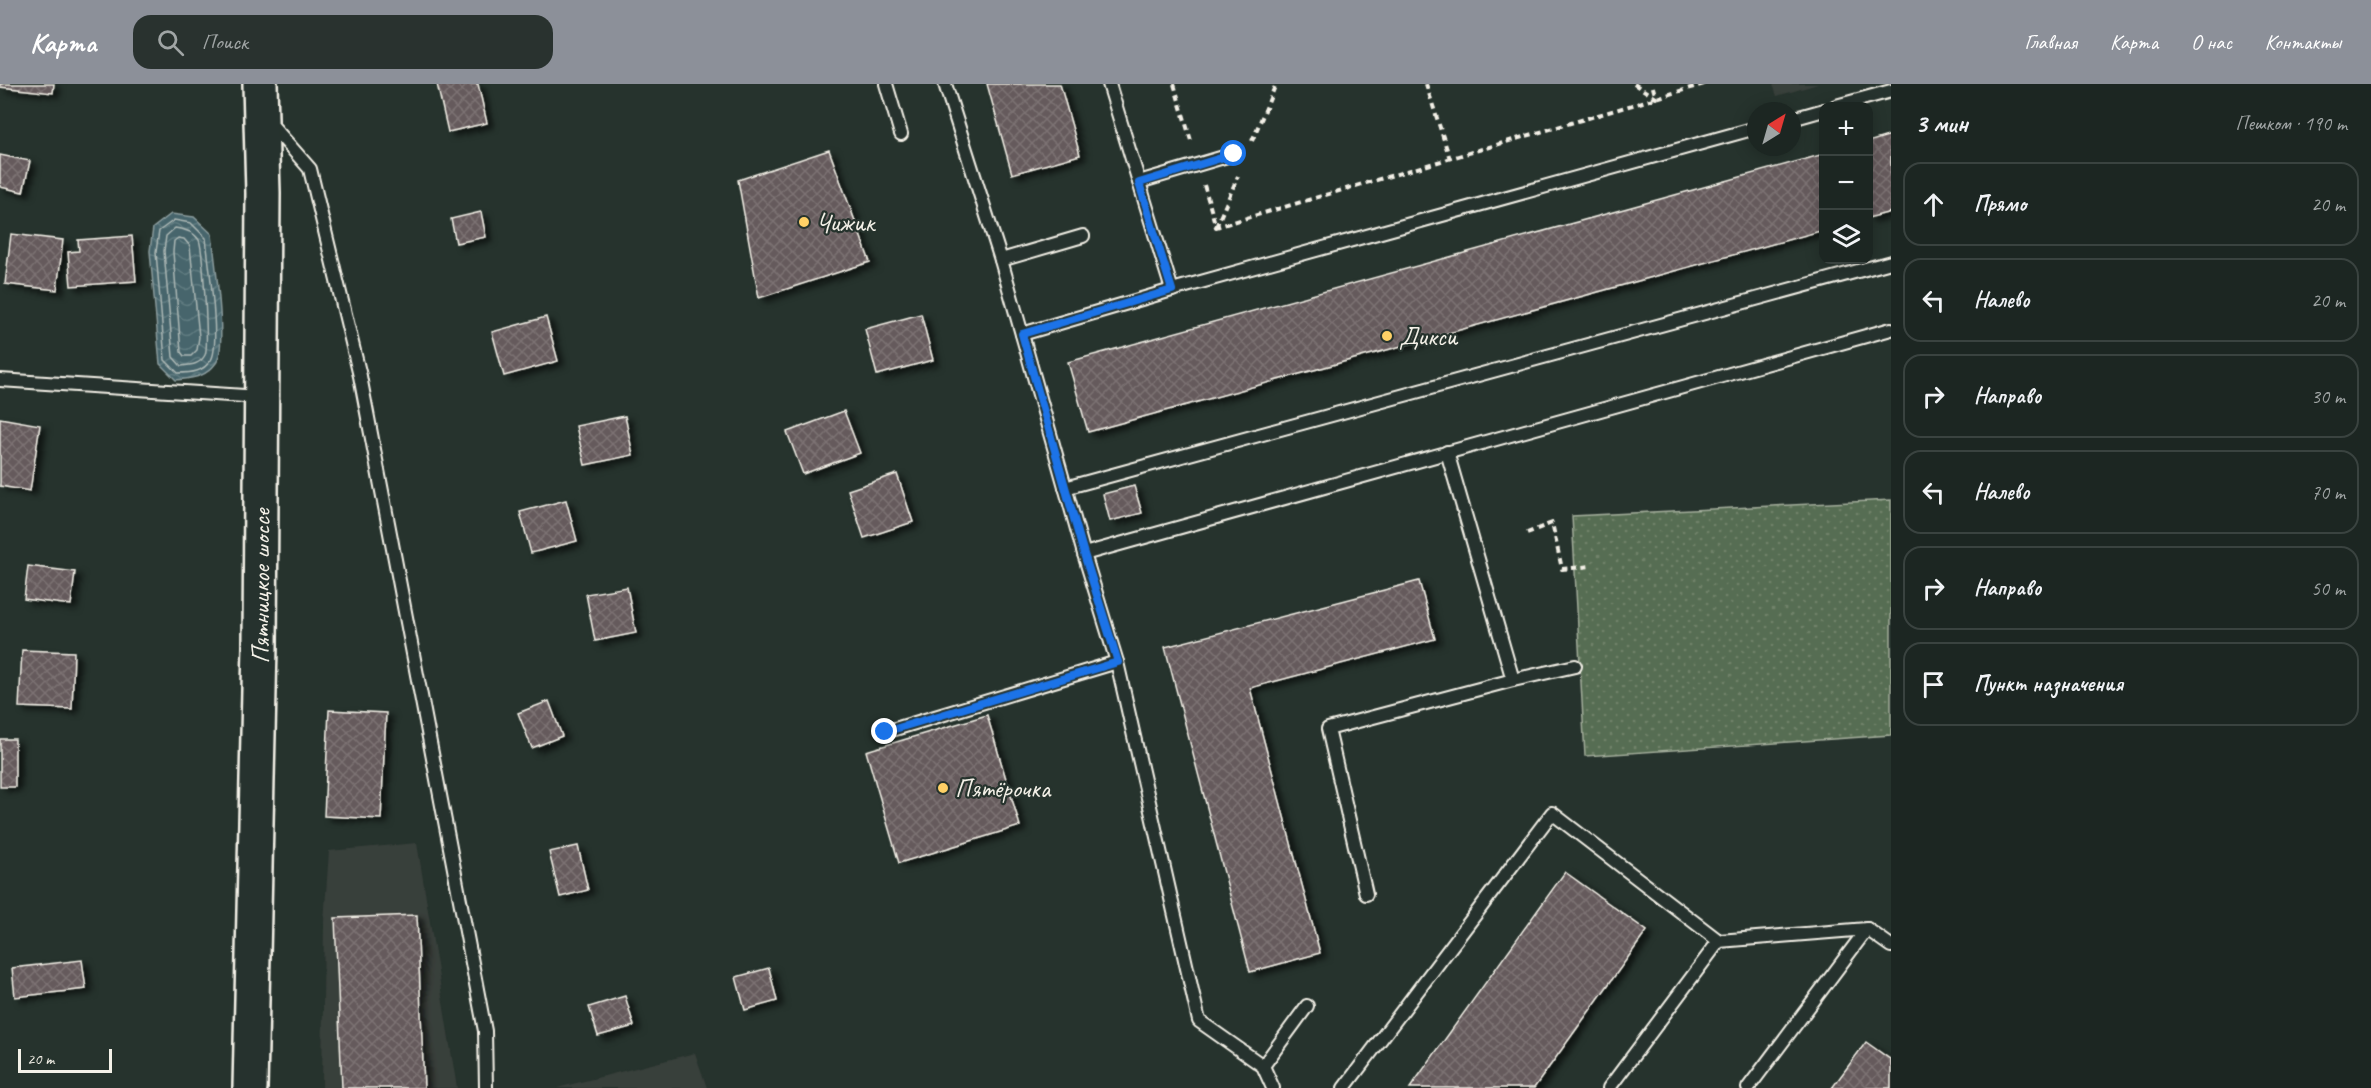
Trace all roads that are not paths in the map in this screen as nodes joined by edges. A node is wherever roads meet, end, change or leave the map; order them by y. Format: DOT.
graph roads {
  1 [pos="886,84"];
  2 [pos="945,84"];
  3 [pos="1109,84"];
  4 [pos="1891,91"];
  5 [pos="261,98"];
  6 [pos="1851,102"];
  7 [pos="1819,111"];
  8 [pos="1801,116"];
  9 [pos="1747,131"];
  10 [pos="901,134"];
  11 [pos="1234,154"];
  12 [pos="1139,183"];
  13 [pos="1083,236"];
  14 [pos="1001,260"];
  15 [pos="1891,262"];
  16 [pos="1172,290"];
  17 [pos="1891,329"];
  18 [pos="1022,334"];
  19 [pos="0,380"];
  20 [pos="260,397"];
  21 [pos="1447,452"];
  22 [pos="1065,488"];
  23 [pos="1084,554"];
  24 [pos="1118,662"];
  25 [pos="1575,666"];
  26 [pos="1513,680"];
  27 [pos="885,732"];
  28 [pos="1366,894"];
  29 [pos="1867,929"];
  30 [pos="1719,941"];
  31 [pos="1891,946"];
  32 [pos="1307,1006"];
  33 [pos="1263,1066"];
  34 [pos="250,1088"];
  35 [pos="486,1088"];
  36 [pos="1273,1088"];
  37 [pos="1344,1088"];
  38 [pos="1609,1088"];
  39 [pos="1748,1088"];
  1 -- 10 [label="lane"];
  2 -- 14 [label="lane"];
  3 -- 12 [label="lane"];
  4 -- 6 [label="lane"];
  5 -- 20 [label="main road, Пятницкое шоссе"];
  5 -- 35 [label="lane"];
  7 -- 8 [label="lane"];
  9 -- 16 [label="lane"];
  11 -- 12 [label="lane"];
  12 -- 16 [label="lane"];
  13 -- 14 [label="lane"];
  14 -- 18 [label="lane"];
  15 -- 22 [label="lane"];
  16 -- 18 [label="lane"];
  17 -- 21 [label="lane"];
  18 -- 22 [label="lane"];
  19 -- 20 [label="lane"];
  20 -- 34 [label="main road, Пятницкое шоссе"];
  21 -- 23 [label="lane"];
  21 -- 26 [label="lane"];
  22 -- 23 [label="lane"];
  23 -- 24 [label="lane"];
  24 -- 27 [label="lane"];
  24 -- 33 [label="lane"];
  25 -- 26 [label="lane"];
  26 -- 28 [label="lane"];
  29 -- 30 [label="lane"];
  29 -- 31 [label="lane"];
  29 -- 39 [label="lane"];
  30 -- 37 [label="lane"];
  30 -- 38 [label="lane"];
  32 -- 33 [label="lane"];
  33 -- 36 [label="lane"];
}
